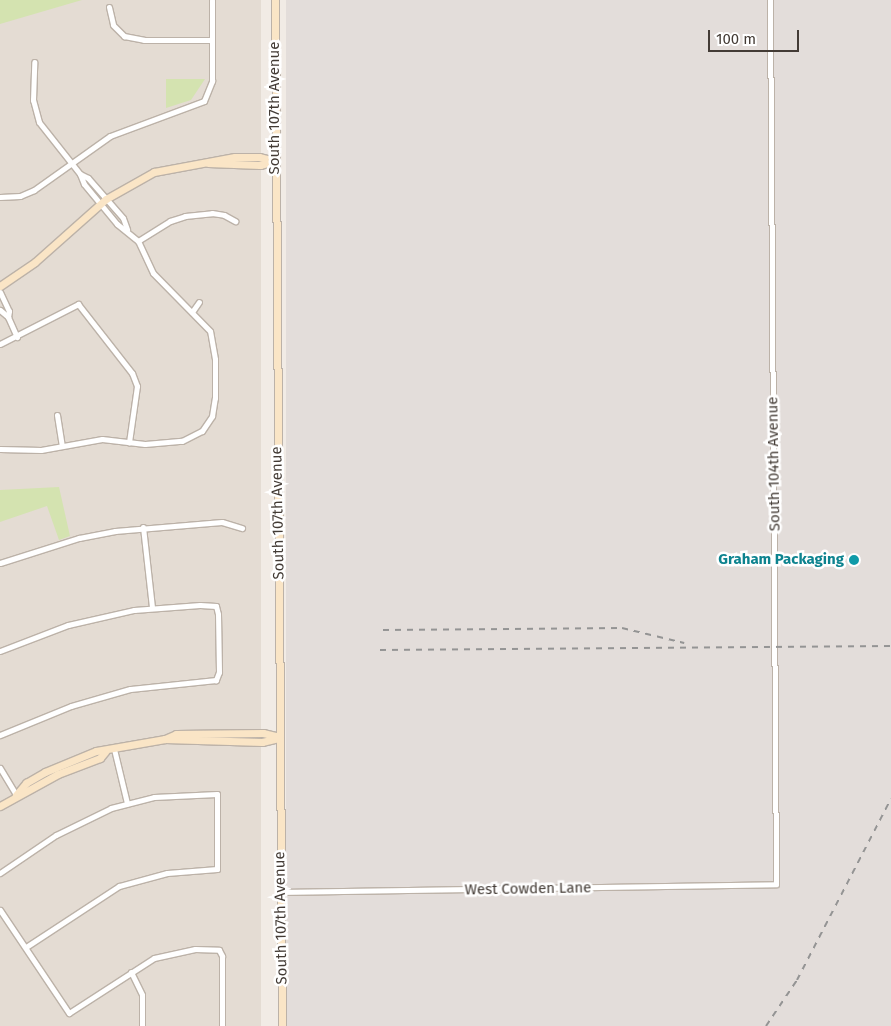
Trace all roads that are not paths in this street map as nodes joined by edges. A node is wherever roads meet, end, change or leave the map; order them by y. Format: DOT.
graph roads {
  1 [pos="212,0"];
  2 [pos="275,0"];
  3 [pos="770,0"];
  4 [pos="109,7"];
  5 [pos="212,40"];
  6 [pos="34,62"];
  7 [pos="275,161"];
  8 [pos="72,164"];
  9 [pos="0,197"];
  10 [pos="104,202"];
  11 [pos="235,221"];
  12 [pos="138,241"];
  13 [pos="0,286"];
  14 [pos="0,292"];
  15 [pos="199,302"];
  16 [pos="0,310"];
  17 [pos="192,312"];
  18 [pos="8,318"];
  19 [pos="17,337"];
  20 [pos="0,344"];
  21 [pos="57,415"];
  22 [pos="129,442"];
  23 [pos="62,445"];
  24 [pos="0,449"];
  25 [pos="143,527"];
  26 [pos="242,528"];
  27 [pos="0,563"];
  28 [pos="152,607"];
  29 [pos="0,651"];
  30 [pos="0,735"];
  31 [pos="280,738"];
  32 [pos="114,749"];
  33 [pos="0,768"];
  34 [pos="16,794"];
  35 [pos="128,803"];
  36 [pos="0,806"];
  37 [pos="0,873"];
  38 [pos="776,884"];
  39 [pos="280,892"];
  40 [pos="0,910"];
  41 [pos="26,947"];
  42 [pos="131,972"];
  43 [pos="142,1026"];
  44 [pos="222,1026"];
  45 [pos="282,1026"];
  1 -- 5 [label="street"];
  2 -- 7 [label="main road, South 107th Avenue"];
  3 -- 38 [label="street, South 104th Avenue"];
  4 -- 5 [label="street"];
  5 -- 8 [label="street"];
  6 -- 8 [label="street"];
  7 -- 10 [label="main road"];
  7 -- 31 [label="main road, South 107th Avenue"];
  8 -- 9 [label="street"];
  8 -- 10 [label="street"];
  10 -- 12 [label="street"];
  10 -- 13 [label="main road"];
  11 -- 12 [label="street"];
  12 -- 17 [label="street"];
  14 -- 18 [label="street"];
  15 -- 17 [label="street"];
  16 -- 18 [label="street"];
  17 -- 22 [label="street"];
  18 -- 19 [label="street"];
  19 -- 20 [label="street"];
  19 -- 22 [label="street"];
  21 -- 23 [label="street"];
  22 -- 23 [label="street"];
  23 -- 24 [label="street"];
  25 -- 26 [label="street"];
  25 -- 27 [label="street"];
  25 -- 28 [label="street"];
  28 -- 29 [label="street"];
  28 -- 30 [label="street"];
  31 -- 32 [label="main road"];
  31 -- 39 [label="main road, South 107th Avenue"];
  32 -- 34 [label="main road"];
  32 -- 35 [label="street"];
  33 -- 34 [label="street"];
  34 -- 36 [label="main road"];
  35 -- 37 [label="street"];
  35 -- 41 [label="street"];
  38 -- 39 [label="street, West Cowden Lane"];
  39 -- 45 [label="main road, South 107th Avenue"];
  40 -- 41 [label="street"];
  41 -- 42 [label="street"];
  42 -- 43 [label="street"];
  42 -- 44 [label="street"];
}
